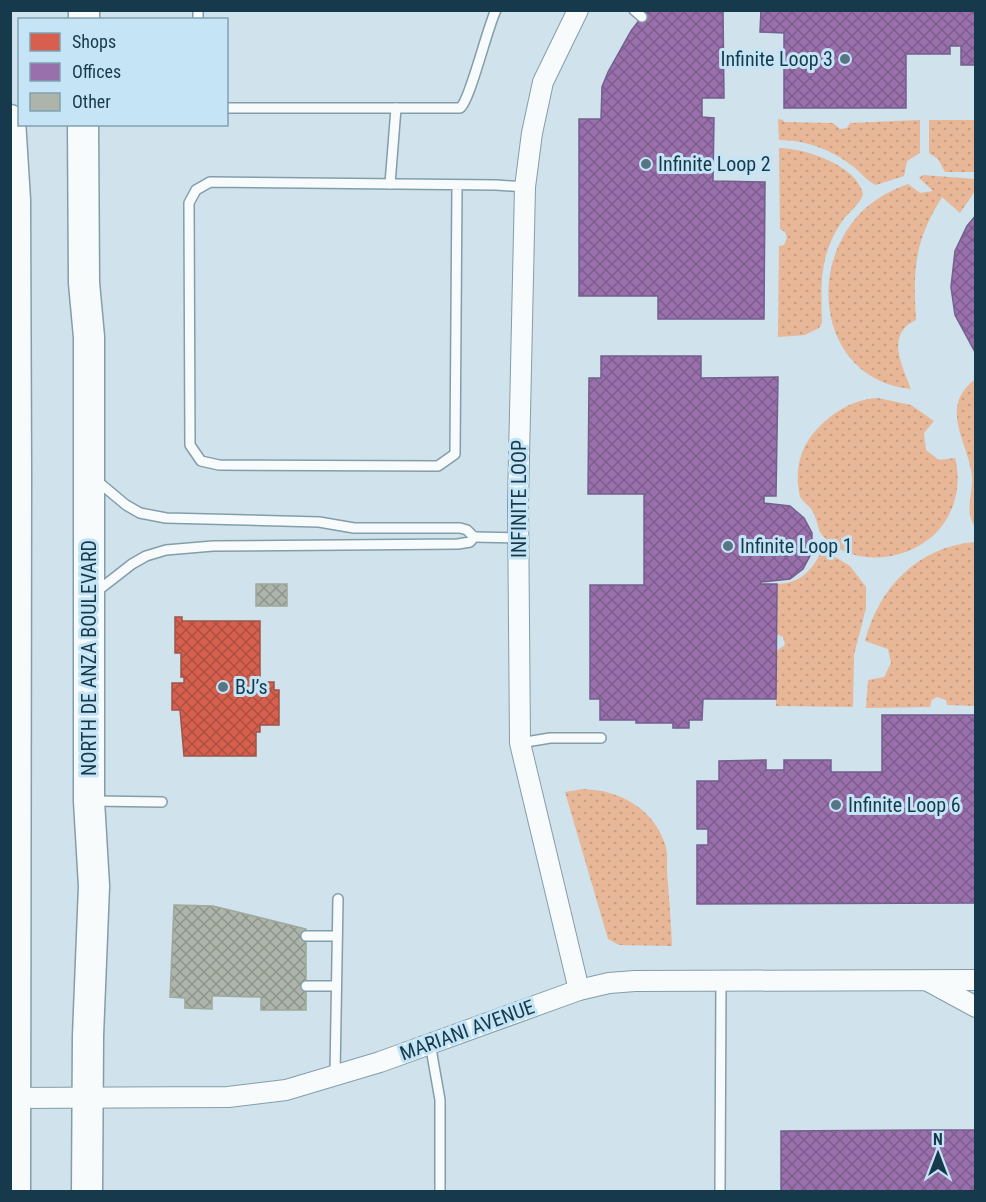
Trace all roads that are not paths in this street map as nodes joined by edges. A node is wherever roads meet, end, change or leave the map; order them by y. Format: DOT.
graph roads {
  1 [pos="496,10"];
  2 [pos="578,10"];
  3 [pos="634,10"];
  4 [pos="642,17"];
  5 [pos="228,108"];
  6 [pos="396,108"];
  7 [pos="10,120"];
  8 [pos="83,126"];
  9 [pos="390,184"];
  10 [pos="457,185"];
  11 [pos="525,187"];
  12 [pos="13,323"];
  13 [pos="13,405"];
  14 [pos="14,474"];
  15 [pos="90,475"];
  16 [pos="474,537"];
  17 [pos="518,538"];
  18 [pos="90,598"];
  19 [pos="14,666"];
  20 [pos="601,738"];
  21 [pos="520,743"];
  22 [pos="89,801"];
  23 [pos="162,802"];
  24 [pos="338,899"];
  25 [pos="306,936"];
  26 [pos="337,936"];
  27 [pos="721,980"];
  28 [pos="926,980"];
  29 [pos="975,980"];
  30 [pos="306,986"];
  31 [pos="336,986"];
  32 [pos="579,990"];
  33 [pos="975,1007"];
  34 [pos="430,1043"];
  35 [pos="335,1076"];
  36 [pos="88,1097"];
  37 [pos="12,1098"];
  38 [pos="15,1191"];
  39 [pos="87,1191"];
  40 [pos="440,1191"];
  41 [pos="720,1191"];
  1 -- 6 [label="lane"];
  2 -- 11 [label="street, INFINITE LOOP"];
  3 -- 4 [label="lane"];
  5 -- 6 [label="lane"];
  6 -- 9 [label="lane"];
  7 -- 12 [label="main road"];
  8 -- 15 [label="main road, NORTH DE ANZA BOULEVARD"];
  9 -- 10 [label="lane"];
  9 -- 10 [label="lane"];
  10 -- 11 [label="lane"];
  11 -- 17 [label="street, INFINITE LOOP"];
  12 -- 13 [label="main road"];
  13 -- 14 [label="main road"];
  14 -- 19 [label="main road"];
  15 -- 16 [label="lane"];
  15 -- 18 [label="main road, NORTH DE ANZA BOULEVARD"];
  16 -- 17 [label="lane"];
  16 -- 18 [label="lane"];
  17 -- 21 [label="street, INFINITE LOOP"];
  18 -- 22 [label="main road, NORTH DE ANZA BOULEVARD"];
  19 -- 37 [label="main road"];
  20 -- 21 [label="lane"];
  21 -- 32 [label="street, INFINITE LOOP"];
  22 -- 23 [label="lane"];
  22 -- 36 [label="main road, NORTH DE ANZA BOULEVARD"];
  24 -- 26 [label="lane"];
  25 -- 26 [label="lane"];
  26 -- 31 [label="lane"];
  27 -- 28 [label="street, MARIANI AVENUE"];
  27 -- 32 [label="street, MARIANI AVENUE"];
  27 -- 41 [label="lane"];
  28 -- 29 [label="street, MARIANI AVENUE"];
  28 -- 33 [label="street, MARIANI AVENUE"];
  30 -- 31 [label="lane"];
  31 -- 35 [label="lane"];
  32 -- 34 [label="street, MARIANI AVENUE"];
  34 -- 35 [label="street, MARIANI AVENUE"];
  34 -- 40 [label="lane"];
  35 -- 36 [label="street, MARIANI AVENUE"];
  36 -- 37 [label="street, MARIANI AVENUE"];
  36 -- 39 [label="main road, NORTH DE ANZA BOULEVARD"];
  37 -- 38 [label="main road"];
}
